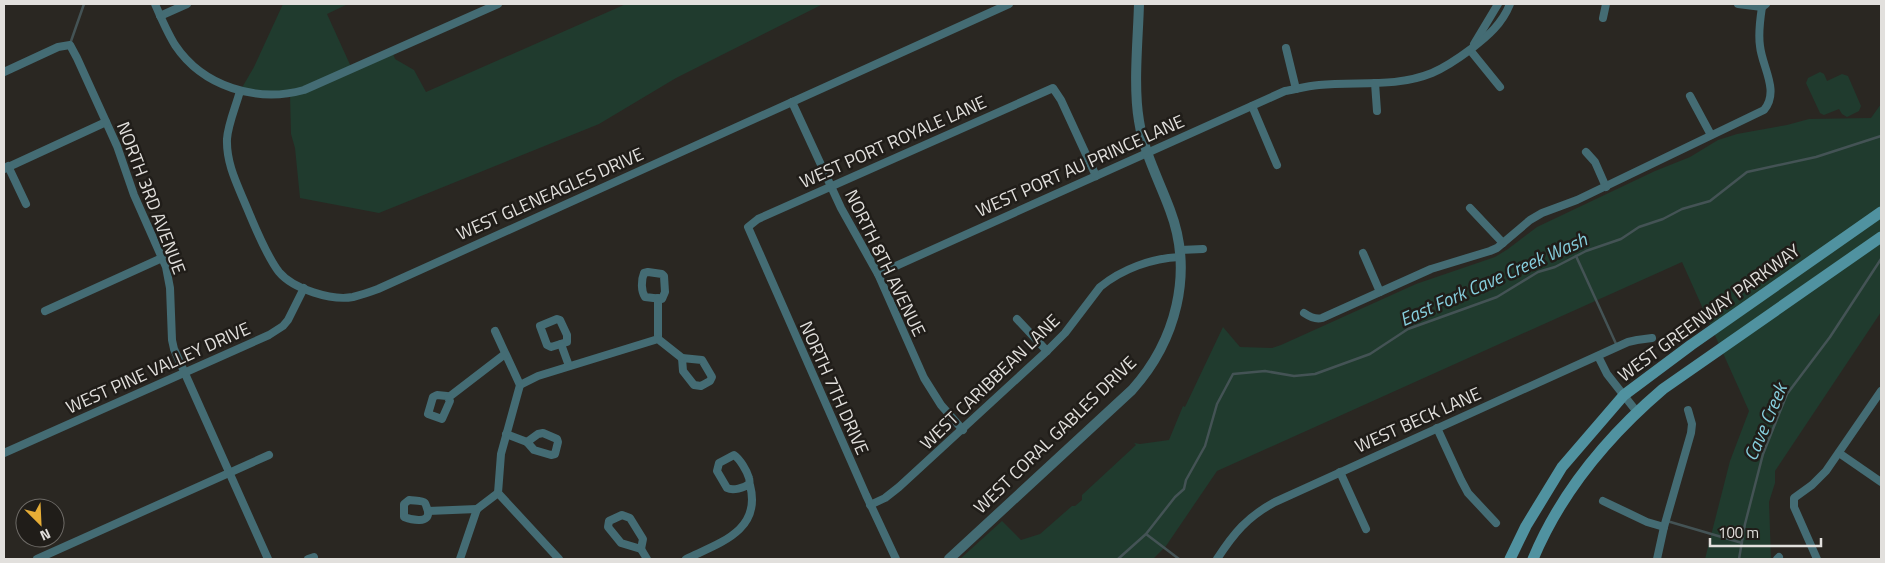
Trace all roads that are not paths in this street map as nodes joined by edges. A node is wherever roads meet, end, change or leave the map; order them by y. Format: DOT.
graph roads {
  1 [pos="155,4"];
  2 [pos="187,4"];
  3 [pos="498,4"];
  4 [pos="1009,4"];
  5 [pos="1139,4"];
  6 [pos="1498,4"];
  7 [pos="1510,4"];
  8 [pos="1606,4"];
  9 [pos="1738,4"];
  10 [pos="1764,5"];
  11 [pos="160,16"];
  12 [pos="1603,18"];
  13 [pos="1286,48"];
  14 [pos="1470,50"];
  15 [pos="4,72"];
  16 [pos="1375,84"];
  17 [pos="1500,87"];
  18 [pos="1296,89"];
  19 [pos="240,91"];
  20 [pos="1690,96"];
  21 [pos="792,102"];
  22 [pos="1252,106"];
  23 [pos="1377,111"];
  24 [pos="106,122"];
  25 [pos="1711,136"];
  26 [pos="1586,152"];
  27 [pos="1146,153"];
  28 [pos="1277,165"];
  29 [pos="6,167"];
  30 [pos="1096,176"];
  31 [pos="831,186"];
  32 [pos="1606,187"];
  33 [pos="26,204"];
  34 [pos="1470,208"];
  35 [pos="1881,212"];
  36 [pos="748,227"];
  37 [pos="1881,237"];
  38 [pos="1503,243"];
  39 [pos="1204,249"];
  40 [pos="1180,253"];
  41 [pos="1363,254"];
  42 [pos="162,258"];
  43 [pos="878,274"];
  44 [pos="304,288"];
  45 [pos="1380,292"];
  46 [pos="658,298"];
  47 [pos="45,311"];
  48 [pos="1304,313"];
  49 [pos="1018,319"];
  50 [pos="495,331"];
  51 [pos="1652,338"];
  52 [pos="658,339"];
  53 [pos="561,344"];
  54 [pos="1047,351"];
  55 [pos="505,354"];
  56 [pos="1598,356"];
  57 [pos="682,358"];
  58 [pos="569,366"];
  59 [pos="184,372"];
  60 [pos="520,385"];
  61 [pos="1881,391"];
  62 [pos="1624,395"];
  63 [pos="449,397"];
  64 [pos="1688,410"];
  65 [pos="1637,412"];
  66 [pos="1437,428"];
  67 [pos="963,430"];
  68 [pos="506,434"];
  69 [pos="527,442"];
  70 [pos="4,453"];
  71 [pos="1840,453"];
  72 [pos="270,455"];
  73 [pos="1340,472"];
  74 [pos="229,473"];
  75 [pos="1881,482"];
  76 [pos="749,484"];
  77 [pos="498,493"];
  78 [pos="1604,501"];
  79 [pos="870,504"];
  80 [pos="477,509"];
  81 [pos="428,511"];
  82 [pos="1496,523"];
  83 [pos="1664,527"];
  84 [pos="1366,529"];
  85 [pos="641,549"];
  86 [pos="37,559"];
  87 [pos="268,559"];
  88 [pos="460,559"];
  89 [pos="559,559"];
  90 [pos="647,559"];
  91 [pos="686,559"];
  92 [pos="896,559"];
  93 [pos="949,559"];
  94 [pos="1217,559"];
  95 [pos="1510,559"];
  96 [pos="1533,559"];
  97 [pos="1657,559"];
  98 [pos="1817,559"];
  1 -- 11 [label="street"];
  2 -- 11 [label="street"];
  3 -- 19 [label="street"];
  4 -- 21 [label="street, WEST GLENEAGLES DRIVE"];
  5 -- 27 [label="street, WEST CORAL GABLES DRIVE"];
  6 -- 14 [label="street, WEST PORT AU PRINCE LANE"];
  7 -- 14 [label="street, WEST PORT AU PRINCE LANE"];
  8 -- 12 [label="street"];
  9 -- 10 [label="street"];
  10 -- 25 [label="street"];
  11 -- 19 [label="street"];
  13 -- 18 [label="street"];
  14 -- 16 [label="street, WEST PORT AU PRINCE LANE"];
  14 -- 17 [label="street"];
  15 -- 24 [label="street, NORTH 3RD AVENUE"];
  16 -- 18 [label="street, WEST PORT AU PRINCE LANE"];
  16 -- 23 [label="street"];
  18 -- 22 [label="street, WEST PORT AU PRINCE LANE"];
  19 -- 44 [label="street, WEST GLENEAGLES DRIVE"];
  20 -- 25 [label="street"];
  21 -- 31 [label="street, NORTH 8TH AVENUE"];
  21 -- 44 [label="street, WEST GLENEAGLES DRIVE"];
  22 -- 27 [label="street, WEST PORT AU PRINCE LANE"];
  22 -- 28 [label="street"];
  24 -- 29 [label="street"];
  24 -- 42 [label="street, NORTH 3RD AVENUE"];
  25 -- 32 [label="street"];
  26 -- 32 [label="street"];
  27 -- 30 [label="street, WEST PORT AU PRINCE LANE"];
  27 -- 40 [label="street, WEST CORAL GABLES DRIVE"];
  29 -- 33 [label="street"];
  30 -- 31 [label="street, WEST PORT ROYALE LANE"];
  30 -- 43 [label="street, WEST PORT AU PRINCE LANE"];
  31 -- 36 [label="street, WEST PORT ROYALE LANE"];
  31 -- 43 [label="street, NORTH 8TH AVENUE"];
  32 -- 38 [label="street"];
  34 -- 38 [label="street"];
  35 -- 62 [label="main road, WEST GREENWAY PARKWAY"];
  36 -- 79 [label="street, NORTH 7TH DRIVE"];
  37 -- 65 [label="main road, WEST GREENWAY PARKWAY"];
  38 -- 45 [label="street"];
  39 -- 40 [label="street, WEST CARIBBEAN LANE"];
  40 -- 54 [label="street, WEST CARIBBEAN LANE"];
  40 -- 93 [label="street, WEST CORAL GABLES DRIVE"];
  41 -- 45 [label="street"];
  42 -- 47 [label="street"];
  42 -- 59 [label="street, NORTH 3RD AVENUE"];
  43 -- 67 [label="street, NORTH 8TH AVENUE"];
  44 -- 59 [label="street, WEST PINE VALLEY DRIVE"];
  45 -- 48 [label="street"];
  46 -- 52 [label="street"];
  49 -- 54 [label="street"];
  50 -- 55 [label="street"];
  51 -- 56 [label="street, WEST BECK LANE"];
  52 -- 57 [label="street"];
  52 -- 58 [label="street"];
  53 -- 58 [label="street"];
  54 -- 67 [label="street, WEST CARIBBEAN LANE"];
  55 -- 60 [label="street"];
  55 -- 63 [label="street"];
  56 -- 62 [label="street"];
  56 -- 66 [label="street, WEST BECK LANE"];
  58 -- 60 [label="street"];
  59 -- 70 [label="street, WEST PINE VALLEY DRIVE"];
  59 -- 74 [label="street, NORTH 3RD AVENUE"];
  60 -- 68 [label="street"];
  61 -- 71 [label="street"];
  62 -- 65 [label="street"];
  62 -- 95 [label="main road, WEST GREENWAY PARKWAY"];
  64 -- 83 [label="street"];
  65 -- 96 [label="main road, WEST GREENWAY PARKWAY"];
  66 -- 73 [label="street, WEST BECK LANE"];
  66 -- 82 [label="street"];
  67 -- 79 [label="street, WEST CARIBBEAN LANE"];
  68 -- 69 [label="street"];
  68 -- 77 [label="street"];
  71 -- 75 [label="street"];
  71 -- 98 [label="street"];
  72 -- 74 [label="street"];
  73 -- 84 [label="street"];
  73 -- 94 [label="street, WEST BECK LANE"];
  74 -- 86 [label="street"];
  74 -- 87 [label="street, NORTH 3RD AVENUE"];
  76 -- 76 [label="street"];
  76 -- 91 [label="street"];
  77 -- 80 [label="street"];
  77 -- 89 [label="street"];
  78 -- 83 [label="street"];
  79 -- 92 [label="street, NORTH 7TH DRIVE"];
  80 -- 81 [label="street"];
  80 -- 88 [label="street"];
  83 -- 97 [label="street"];
  85 -- 85 [label="street"];
  85 -- 90 [label="street"];
}
